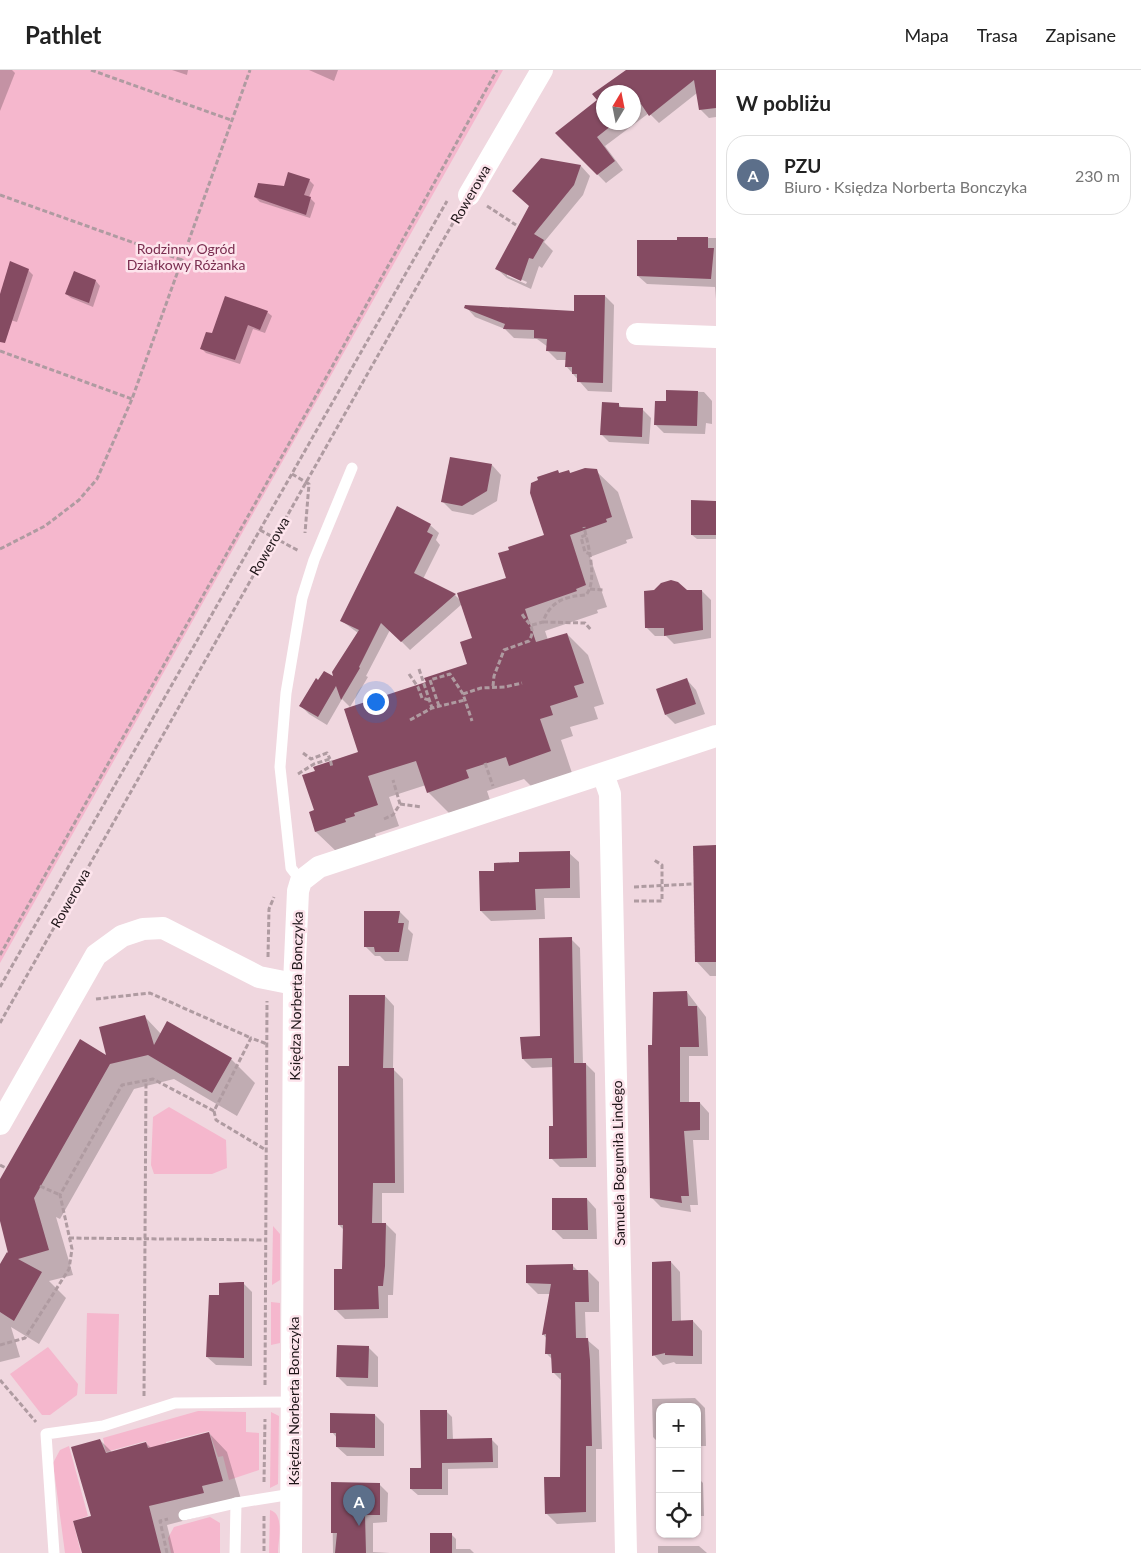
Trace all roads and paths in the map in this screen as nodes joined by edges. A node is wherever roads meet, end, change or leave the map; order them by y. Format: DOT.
graph roads {
  1 [pos="91,70"];
  2 [pos="250,70"];
  3 [pos="497,70"];
  4 [pos="542,70"];
  5 [pos="231,120"];
  6 [pos="0,195"];
  7 [pos="460,195"];
  8 [pos="492,210"];
  9 [pos="516,225"];
  10 [pos="182,260"];
  11 [pos="637,334"];
  12 [pos="716,337"];
  13 [pos="0,351"];
  14 [pos="132,399"];
  15 [pos="352,468"];
  16 [pos="292,474"];
  17 [pos="305,482"];
  18 [pos="584,527"];
  19 [pos="260,530"];
  20 [pos="305,534"];
  21 [pos="274,538"];
  22 [pos="304,544"];
  23 [pos="291,547"];
  24 [pos="0,549"];
  25 [pos="303,553"];
  26 [pos="590,589"];
  27 [pos="603,590"];
  28 [pos="522,614"];
  29 [pos="543,622"];
  30 [pos="532,625"];
  31 [pos="591,630"];
  32 [pos="419,669"];
  33 [pos="409,674"];
  34 [pos="522,683"];
  35 [pos="493,686"];
  36 [pos="463,694"];
  37 [pos="429,700"];
  38 [pos="465,700"];
  39 [pos="439,706"];
  40 [pos="432,708"];
  41 [pos="410,720"];
  42 [pos="472,721"];
  43 [pos="716,736"];
  44 [pos="303,753"];
  45 [pos="330,759"];
  46 [pos="332,767"];
  47 [pos="302,773"];
  48 [pos="603,774"];
  49 [pos="393,780"];
  50 [pos="377,822"];
  51 [pos="654,860"];
  52 [pos="301,881"];
  53 [pos="693,884"];
  54 [pos="663,886"];
  55 [pos="626,888"];
  56 [pos="626,901"];
  57 [pos="0,955"];
  58 [pos="294,984"];
  59 [pos="0,987"];
  60 [pos="70,1001"];
  61 [pos="0,1023"];
  62 [pos="251,1038"];
  63 [pos="295,1052"];
  64 [pos="146,1080"];
  65 [pos="214,1111"];
  66 [pos="0,1124"];
  67 [pos="266,1151"];
  68 [pos="0,1165"];
  69 [pos="6,1168"];
  70 [pos="40,1186"];
  71 [pos="60,1195"];
  72 [pos="69,1238"];
  73 [pos="145,1239"];
  74 [pos="266,1240"];
  75 [pos="0,1345"];
  76 [pos="0,1380"];
  77 [pos="292,1402"];
  78 [pos="146,1414"];
  79 [pos="46,1434"];
  80 [pos="292,1494"];
  81 [pos="236,1503"];
  82 [pos="264,1510"];
  83 [pos="184,1515"];
  84 [pos="54,1553"];
  85 [pos="167,1553"];
  86 [pos="235,1553"];
  87 [pos="264,1553"];
  88 [pos="292,1553"];
  89 [pos="626,1553"];
  1 -- 5 [label="path"];
  2 -- 5 [label="path"];
  3 -- 57 [label="path"];
  4 -- 7 [label="street, Rowerowa"];
  5 -- 10 [label="path"];
  6 -- 10 [label="path"];
  7 -- 16 [label="path"];
  7 -- 17 [label="path, Rowerowa"];
  8 -- 9 [label="path"];
  10 -- 14 [label="path"];
  11 -- 12 [label="street"];
  13 -- 14 [label="path"];
  14 -- 24 [label="path"];
  15 -- 52 [label="lane"];
  16 -- 17 [label="path"];
  16 -- 19 [label="path"];
  17 -- 20 [label="path"];
  17 -- 21 [label="path, Rowerowa"];
  18 -- 26 [label="path"];
  19 -- 21 [label="path"];
  19 -- 59 [label="path"];
  21 -- 23 [label="path"];
  21 -- 61 [label="path, Rowerowa"];
  22 -- 25 [label="path"];
  26 -- 27 [label="path"];
  26 -- 29 [label="path"];
  28 -- 30 [label="path"];
  29 -- 30 [label="path"];
  29 -- 31 [label="path"];
  30 -- 35 [label="path"];
  32 -- 37 [label="path"];
  33 -- 37 [label="path"];
  34 -- 35 [label="path"];
  35 -- 36 [label="path"];
  36 -- 38 [label="path"];
  36 -- 39 [label="path"];
  37 -- 40 [label="path"];
  38 -- 39 [label="path"];
  38 -- 42 [label="path"];
  39 -- 40 [label="path"];
  40 -- 41 [label="path"];
  43 -- 48 [label="street"];
  44 -- 45 [label="path"];
  45 -- 46 [label="path"];
  45 -- 47 [label="path"];
  48 -- 52 [label="street"];
  48 -- 89 [label="street, Samuela Bogumiła Lindego"];
  49 -- 50 [label="path"];
  51 -- 54 [label="path"];
  52 -- 58 [label="street, Księdza Norberta Bonczyka"];
  53 -- 54 [label="path"];
  54 -- 55 [label="path"];
  54 -- 56 [label="path"];
  58 -- 60 [label="street"];
  58 -- 63 [label="street, Księdza Norberta Bonczyka"];
  60 -- 62 [label="path"];
  60 -- 66 [label="street"];
  62 -- 63 [label="path"];
  62 -- 65 [label="path"];
  63 -- 77 [label="street, Księdza Norberta Bonczyka"];
  64 -- 65 [label="path"];
  64 -- 71 [label="path"];
  64 -- 73 [label="path"];
  65 -- 67 [label="path"];
  68 -- 69 [label="path"];
  70 -- 71 [label="path"];
  71 -- 72 [label="path"];
  72 -- 73 [label="path"];
  72 -- 75 [label="path"];
  73 -- 74 [label="path"];
  73 -- 78 [label="path"];
  76 -- 79 [label="path"];
  77 -- 78 [label="lane"];
  77 -- 80 [label="street, Księdza Norberta Bonczyka"];
  78 -- 79 [label="lane"];
  79 -- 84 [label="lane"];
  80 -- 81 [label="lane"];
  80 -- 88 [label="street, Księdza Norberta Bonczyka"];
  81 -- 83 [label="lane"];
  81 -- 86 [label="lane"];
  82 -- 87 [label="path"];
  83 -- 85 [label="path"];
}
